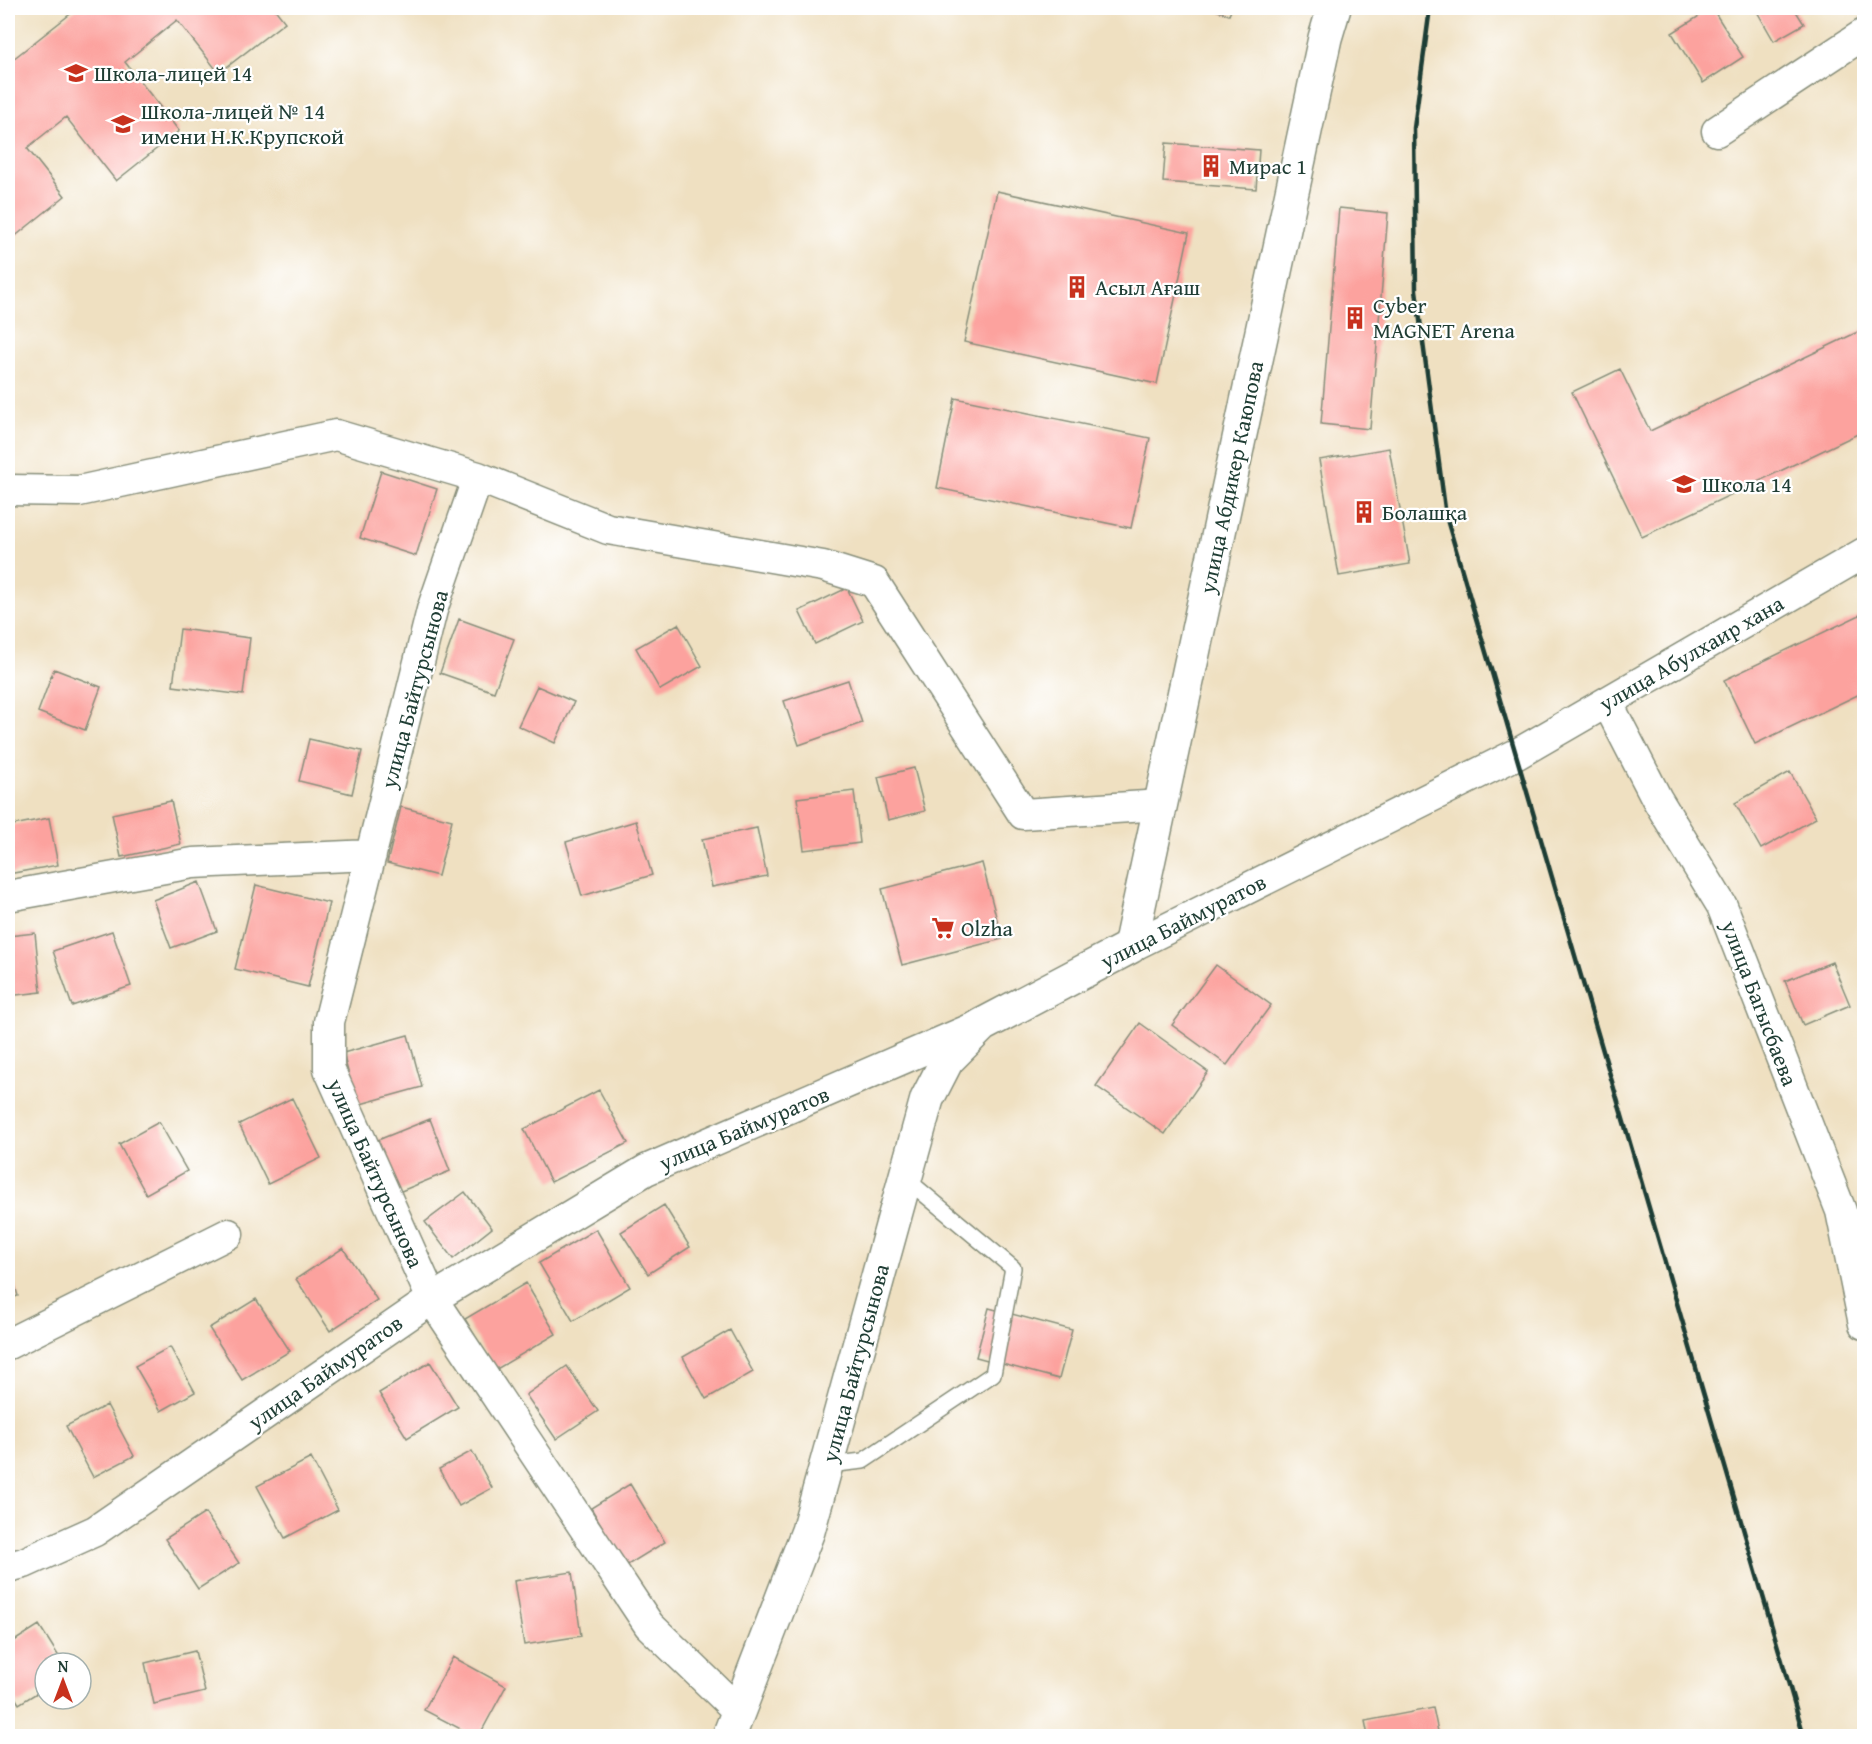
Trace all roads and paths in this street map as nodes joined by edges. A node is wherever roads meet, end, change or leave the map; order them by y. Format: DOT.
graph roads {
  1 [pos="1334,8"];
  2 [pos="1864,34"];
  3 [pos="1718,131"];
  4 [pos="478,477"];
  5 [pos="8,490"];
  6 [pos="1864,553"];
  7 [pos="1607,702"];
  8 [pos="1517,753"];
  9 [pos="1161,805"];
  10 [pos="371,855"];
  11 [pos="8,896"];
  12 [pos="1130,947"];
  13 [pos="982,1025"];
  14 [pos="905,1178"];
  15 [pos="1853,1207"];
  16 [pos="228,1234"];
  17 [pos="432,1299"];
  18 [pos="1864,1324"];
  19 [pos="8,1344"];
  20 [pos="828,1465"];
  21 [pos="8,1567"];
  22 [pos="734,1724"];
  1 -- 9 [label="street, улица Абдикер Каюпова"];
  2 -- 3 [label="street"];
  4 -- 5 [label="street"];
  4 -- 9 [label="street"];
  4 -- 10 [label="street, улица Байтурсынова"];
  6 -- 7 [label="street, улица Абулхаир хана"];
  7 -- 8 [label="street, улица Абулхаир хана"];
  7 -- 15 [label="street, улица Багысбаева"];
  8 -- 12 [label="street, улица Баймуратов"];
  9 -- 12 [label="street, улица Абдикер Каюпова"];
  10 -- 11 [label="street"];
  10 -- 17 [label="street, улица Байтурсынова"];
  12 -- 13 [label="street, улица Баймуратов"];
  13 -- 14 [label="street, улица Байтурсынова"];
  13 -- 17 [label="street, улица Баймуратов"];
  14 -- 20 [label="street, улица Байтурсынова"];
  14 -- 20 [label="lane"];
  15 -- 18 [label="street, улица Багысбаева"];
  16 -- 19 [label="street"];
  17 -- 21 [label="street, улица Баймуратов"];
  17 -- 22 [label="street, улица Байтурсынова"];
  20 -- 22 [label="street, улица Байтурсынова"];
}
